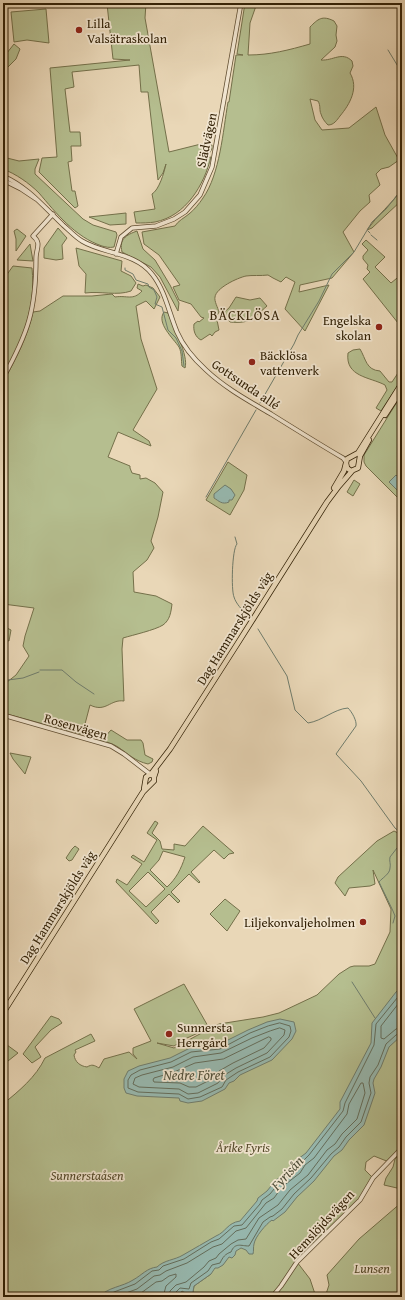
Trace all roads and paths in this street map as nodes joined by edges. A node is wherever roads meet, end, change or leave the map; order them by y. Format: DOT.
graph roads {
  1 [pos="241,3"];
  2 [pos="3,176"];
  3 [pos="3,180"];
  4 [pos="39,201"];
  5 [pos="53,214"];
  6 [pos="116,254"];
  7 [pos="3,378"];
  8 [pos="402,383"];
  9 [pos="402,389"];
  10 [pos="347,460"];
  11 [pos="359,462"];
  12 [pos="352,471"];
  13 [pos="327,502"];
  14 [pos="3,715"];
  15 [pos="150,778"];
  16 [pos="3,1013"];
  17 [pos="402,1148"];
  18 [pos="272,1297"];
  1 -- 6 [label="street, Slädvägen"];
  2 -- 4 [label="street, Gottsunda allé"];
  3 -- 4 [label="street, Gottsunda allé"];
  4 -- 5 [label="street, Gottsunda allé"];
  5 -- 6 [label="street, Gottsunda allé"];
  5 -- 7 [label="street"];
  6 -- 10 [label="street, Gottsunda allé"];
  8 -- 10 [label="main road, Dag Hammarskjölds väg"];
  9 -- 11 [label="main road, Dag Hammarskjölds väg"];
  10 -- 11 [label="main road"];
  10 -- 12 [label="main road"];
  10 -- 13 [label="main road, Dag Hammarskjölds väg"];
  11 -- 12 [label="main road, Dag Hammarskjölds väg"];
  12 -- 13 [label="main road, Dag Hammarskjölds väg"];
  13 -- 15 [label="main road, Dag Hammarskjölds väg"];
  14 -- 15 [label="street, Rosenvägen"];
  15 -- 16 [label="main road, Dag Hammarskjölds väg"];
  17 -- 18 [label="street, Hemslöjdsvägen"];
}
